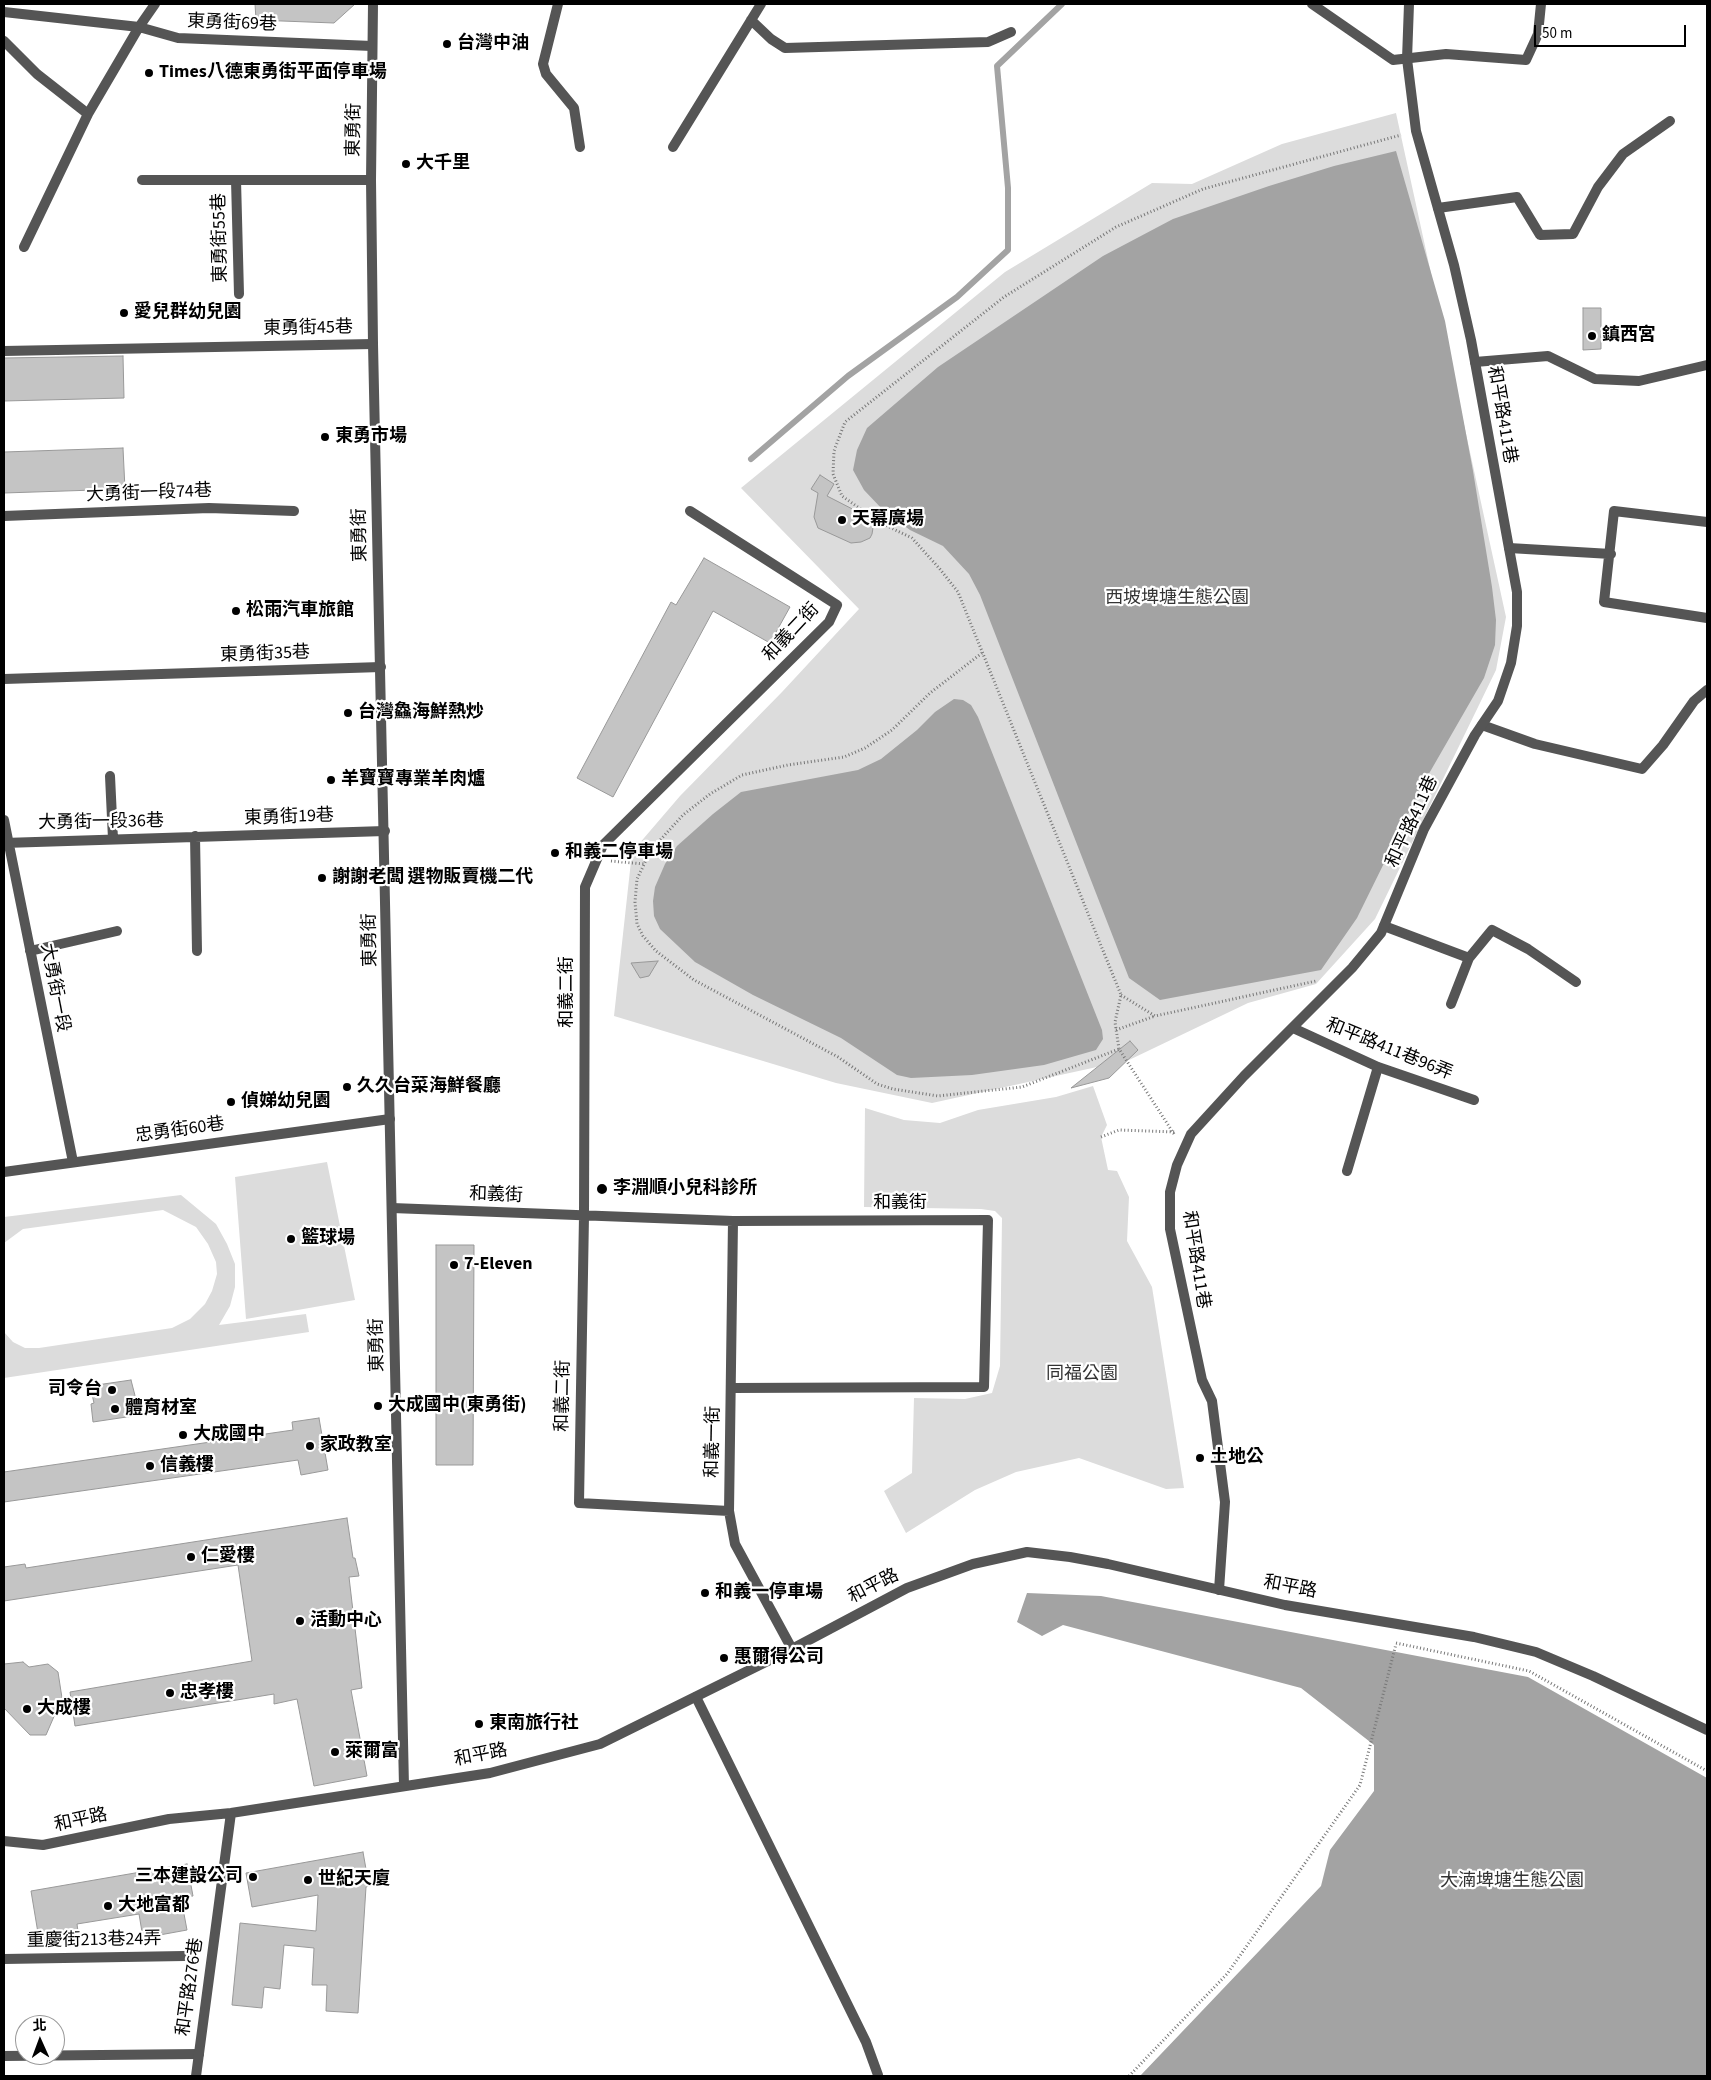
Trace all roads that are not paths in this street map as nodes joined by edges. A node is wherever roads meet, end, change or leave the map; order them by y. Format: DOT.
graph roads {
  1 [pos="155,4"];
  2 [pos="373,4"];
  3 [pos="558,4"];
  4 [pos="760,4"];
  5 [pos="1312,4"];
  6 [pos="1409,4"];
  7 [pos="1541,4"];
  8 [pos="4,12"];
  9 [pos="750,20"];
  10 [pos="139,26"];
  11 [pos="1011,32"];
  12 [pos="4,41"];
  13 [pos="372,46"];
  14 [pos="1407,60"];
  15 [pos="88,114"];
  16 [pos="1670,121"];
  17 [pos="580,147"];
  18 [pos="673,147"];
  19 [pos="142,180"];
  20 [pos="236,180"];
  21 [pos="371,180"];
  22 [pos="1438,208"];
  23 [pos="24,247"];
  24 [pos="239,294"];
  25 [pos="373,344"];
  26 [pos="4,351"];
  27 [pos="1475,362"];
  28 [pos="1707,365"];
  29 [pos="294,511"];
  30 [pos="690,511"];
  31 [pos="4,516"];
  32 [pos="1707,522"];
  33 [pos="1509,548"];
  34 [pos="1610,554"];
  35 [pos="1707,618"];
  36 [pos="381,668"];
  37 [pos="4,679"];
  38 [pos="1707,690"];
  39 [pos="1482,725"];
  40 [pos="110,776"];
  41 [pos="4,820"];
  42 [pos="385,831"];
  43 [pos="195,836"];
  44 [pos="113,839"];
  45 [pos="6,842"];
  46 [pos="1384,926"];
  47 [pos="117,931"];
  48 [pos="197,950"];
  49 [pos="30,951"];
  50 [pos="1469,958"];
  51 [pos="1576,982"];
  52 [pos="1451,1004"];
  53 [pos="1294,1028"];
  54 [pos="1378,1067"];
  55 [pos="1474,1100"];
  56 [pos="390,1119"];
  57 [pos="73,1162"];
  58 [pos="1347,1171"];
  59 [pos="4,1172"];
  60 [pos="392,1208"];
  61 [pos="584,1216"];
  62 [pos="734,1221"];
  63 [pos="732,1388"];
  64 [pos="729,1511"];
  65 [pos="1219,1590"];
  66 [pos="792,1649"];
  67 [pos="696,1697"];
  68 [pos="1707,1730"];
  69 [pos="404,1786"];
  70 [pos="231,1813"];
  71 [pos="4,1841"];
  72 [pos="184,1956"];
  73 [pos="4,1959"];
  74 [pos="199,2054"];
  75 [pos="4,2056"];
  76 [pos="878,2075"];
  77 [pos="196,2076"];
  1 -- 10 [label="street"];
  2 -- 13 [label="street, 東勇街"];
  3 -- 17 [label="street"];
  4 -- 9 [label="street"];
  5 -- 14 [label="street"];
  6 -- 14 [label="street, 和平路411巷"];
  7 -- 14 [label="street"];
  8 -- 10 [label="street, 東勇街69巷"];
  9 -- 11 [label="street"];
  9 -- 18 [label="street"];
  10 -- 13 [label="street, 東勇街69巷"];
  10 -- 15 [label="street"];
  12 -- 15 [label="street"];
  13 -- 21 [label="street, 東勇街"];
  14 -- 22 [label="street, 和平路411巷"];
  15 -- 23 [label="street"];
  16 -- 22 [label="street"];
  19 -- 20 [label="street, 東勇街55巷"];
  20 -- 21 [label="street, 東勇街55巷"];
  20 -- 24 [label="street, 東勇街55巷"];
  21 -- 25 [label="street, 東勇街"];
  22 -- 27 [label="street, 和平路411巷"];
  25 -- 26 [label="street, 東勇街45巷"];
  25 -- 36 [label="street, 東勇街"];
  27 -- 28 [label="street"];
  27 -- 33 [label="street, 和平路411巷"];
  29 -- 31 [label="street, 大勇街一段74巷"];
  30 -- 61 [label="street, 和義二街"];
  32 -- 34 [label="street"];
  33 -- 34 [label="street"];
  33 -- 39 [label="street, 和平路411巷"];
  34 -- 35 [label="street"];
  36 -- 37 [label="street, 東勇街35巷"];
  36 -- 42 [label="street, 東勇街"];
  38 -- 39 [label="street"];
  39 -- 46 [label="street, 和平路411巷"];
  40 -- 44 [label="street"];
  41 -- 45 [label="street, 大勇街一段"];
  42 -- 43 [label="street, 東勇街19巷"];
  42 -- 56 [label="street, 東勇街"];
  43 -- 44 [label="street, 大勇街一段36巷"];
  43 -- 48 [label="street"];
  44 -- 45 [label="street, 大勇街一段36巷"];
  45 -- 49 [label="street, 大勇街一段"];
  46 -- 50 [label="street"];
  46 -- 53 [label="street, 和平路411巷"];
  47 -- 49 [label="street"];
  49 -- 57 [label="street, 大勇街一段"];
  50 -- 51 [label="street"];
  50 -- 52 [label="street"];
  53 -- 54 [label="street, 和平路411巷96弄"];
  53 -- 65 [label="street, 和平路411巷"];
  54 -- 55 [label="street, 和平路411巷96弄"];
  54 -- 58 [label="street"];
  56 -- 57 [label="street, 忠勇街60巷"];
  56 -- 60 [label="street, 東勇街"];
  57 -- 59 [label="street, 忠勇街60巷"];
  60 -- 61 [label="street, 和義街"];
  60 -- 69 [label="street, 東勇街"];
  61 -- 62 [label="street, 和義街"];
  61 -- 64 [label="street, 和義二街"];
  62 -- 63 [label="street, 和義一街"];
  62 -- 63 [label="street, 和義街"];
  63 -- 64 [label="street, 和義一街"];
  64 -- 66 [label="street, 和義一街"];
  65 -- 66 [label="street, 和平路"];
  65 -- 68 [label="street, 和平路"];
  66 -- 67 [label="street, 和平路"];
  67 -- 69 [label="street, 和平路"];
  67 -- 76 [label="street"];
  69 -- 70 [label="street, 和平路"];
  70 -- 71 [label="street, 和平路"];
  70 -- 74 [label="street, 和平路276巷"];
  72 -- 73 [label="street, 重慶街213巷24弄"];
  74 -- 75 [label="street"];
  74 -- 77 [label="street, 和平路276巷"];
}
